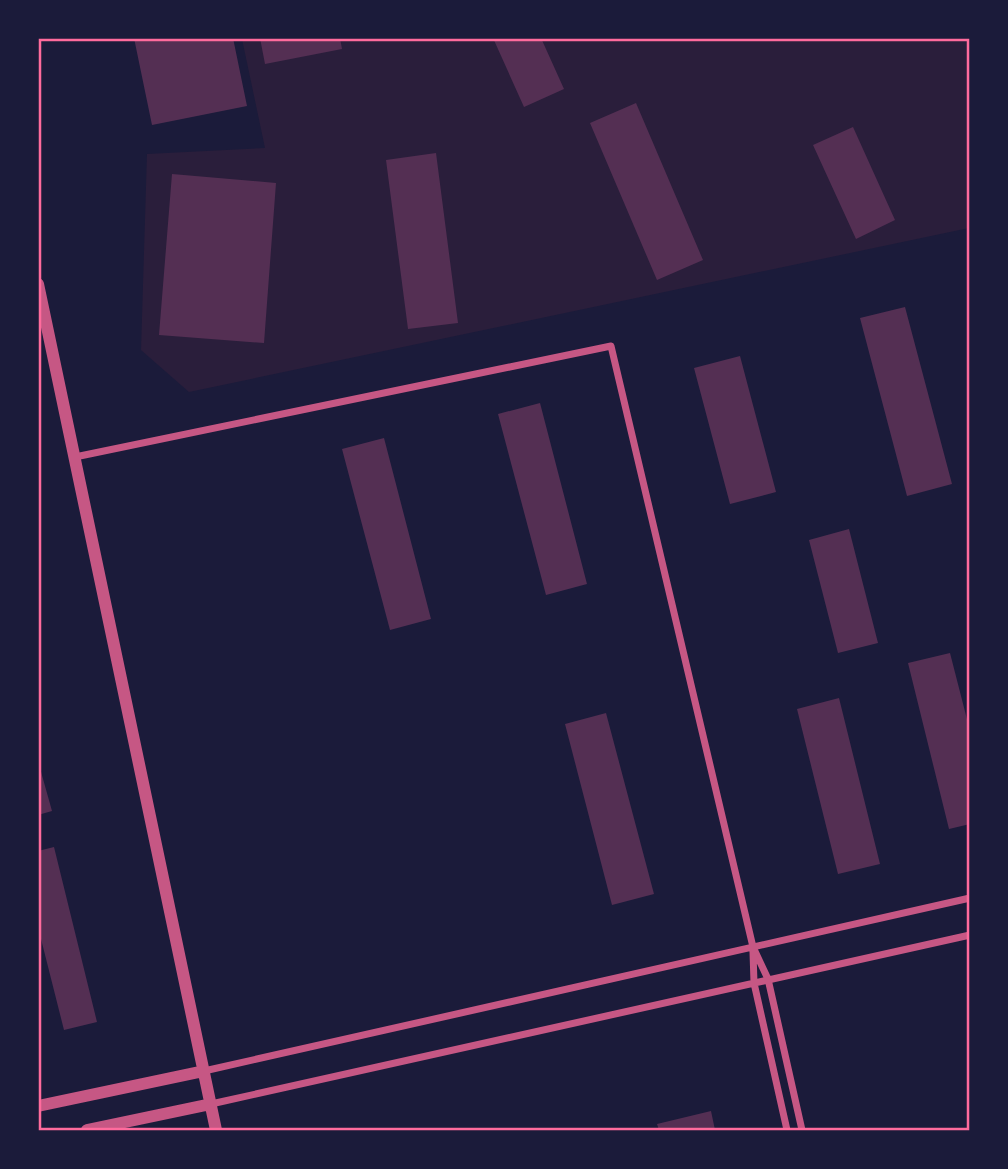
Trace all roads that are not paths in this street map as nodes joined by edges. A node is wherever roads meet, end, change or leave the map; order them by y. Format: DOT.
graph roads {
  1 [pos="38,284"];
  2 [pos="75,457"];
  3 [pos="970,898"];
  4 [pos="970,934"];
  5 [pos="753,947"];
  6 [pos="768,979"];
  7 [pos="754,983"];
  8 [pos="204,1071"];
  9 [pos="211,1104"];
  10 [pos="38,1106"];
  11 [pos="87,1130"];
  12 [pos="216,1130"];
  13 [pos="787,1130"];
  14 [pos="802,1130"];
  1 -- 2 [label="street"];
  2 -- 5 [label="street"];
  2 -- 8 [label="street"];
  3 -- 5 [label="street"];
  4 -- 6 [label="street"];
  5 -- 6 [label="street"];
  5 -- 7 [label="street"];
  5 -- 8 [label="street"];
  6 -- 7 [label="street"];
  6 -- 14 [label="street"];
  7 -- 9 [label="street"];
  7 -- 13 [label="street"];
  8 -- 9 [label="street"];
  8 -- 10 [label="street"];
  9 -- 11 [label="street"];
  9 -- 12 [label="street"];
}
